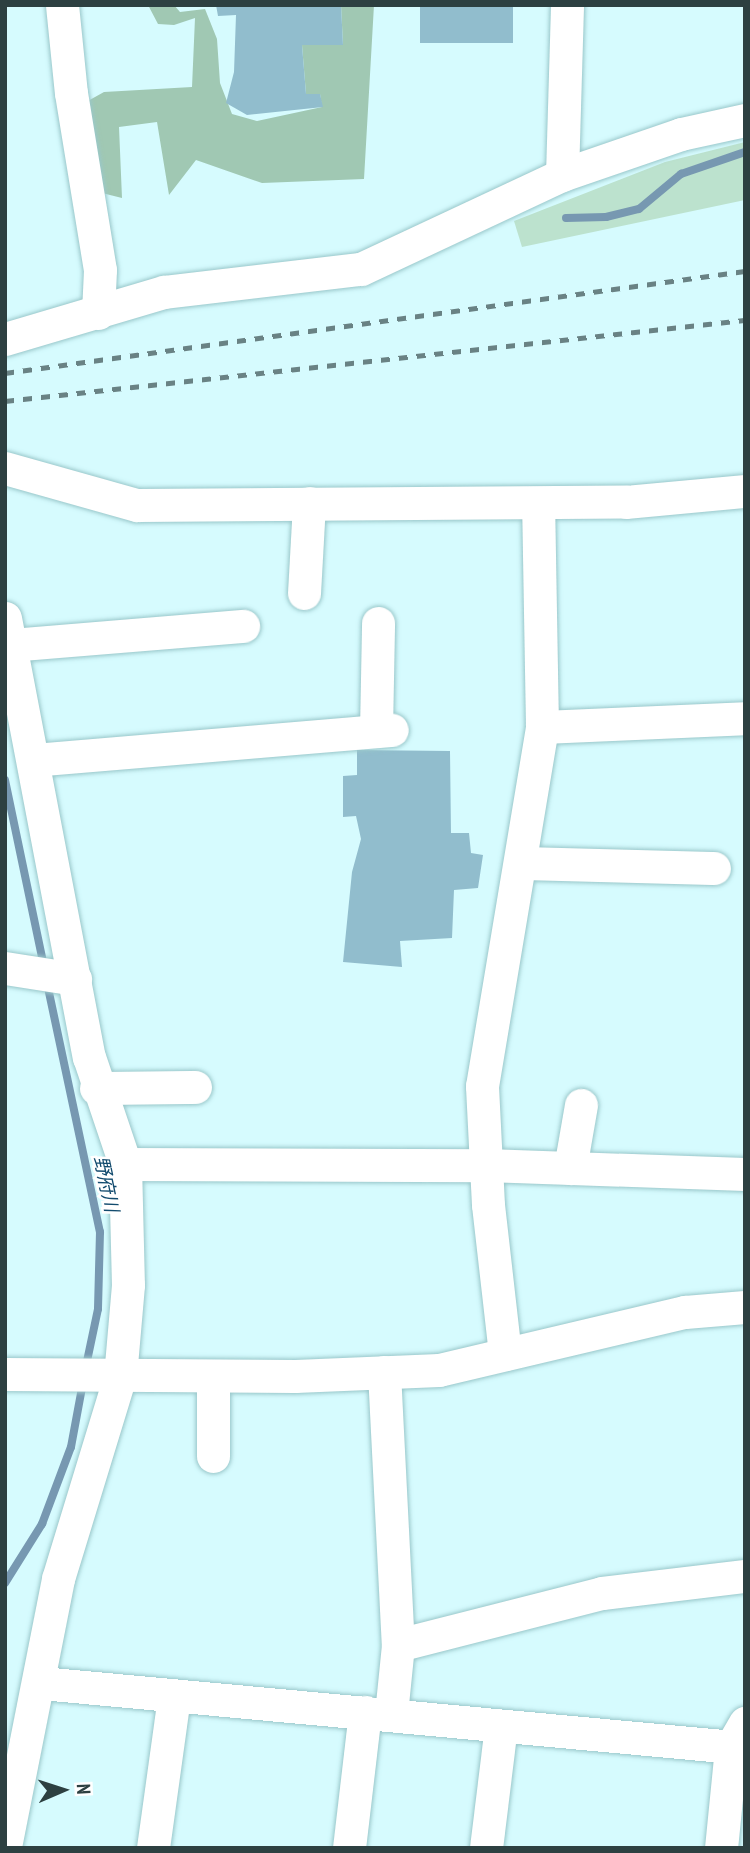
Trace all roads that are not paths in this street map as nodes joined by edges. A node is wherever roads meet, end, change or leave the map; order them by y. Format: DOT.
graph roads {
  1 [pos="62,5"];
  2 [pos="567,5"];
  3 [pos="745,120"];
  4 [pos="562,175"];
  5 [pos="98,313"];
  6 [pos="5,339"];
  7 [pos="5,468"];
  8 [pos="745,491"];
  9 [pos="309,503"];
  10 [pos="538,503"];
  11 [pos="304,593"];
  12 [pos="378,623"];
  13 [pos="243,626"];
  14 [pos="8,631"];
  15 [pos="745,718"];
  16 [pos="542,727"];
  17 [pos="33,760"];
  18 [pos="522,863"];
  19 [pos="714,868"];
  20 [pos="19,970"];
  21 [pos="71,979"];
  22 [pos="195,1087"];
  23 [pos="96,1088"];
  24 [pos="581,1105"];
  25 [pos="125,1164"];
  26 [pos="486,1165"];
  27 [pos="570,1168"];
  28 [pos="745,1174"];
  29 [pos="745,1307"];
  30 [pos="505,1354"];
  31 [pos="384,1373"];
  32 [pos="5,1374"];
  33 [pos="114,1376"];
  34 [pos="213,1377"];
  35 [pos="213,1456"];
  36 [pos="745,1576"];
  37 [pos="398,1645"];
  38 [pos="41,1683"];
  39 [pos="174,1697"];
  40 [pos="378,1713"];
  41 [pos="501,1726"];
  42 [pos="740,1739"];
  43 [pos="13,1769"];
  44 [pos="160,1839"];
  45 [pos="5,1846"];
  46 [pos="349,1848"];
  47 [pos="486,1848"];
  48 [pos="721,1848"];
  1 -- 5 [label="street"];
  2 -- 4 [label="street"];
  3 -- 4 [label="street"];
  4 -- 5 [label="street"];
  5 -- 6 [label="street"];
  7 -- 9 [label="street"];
  8 -- 10 [label="street"];
  9 -- 10 [label="street"];
  9 -- 11 [label="street"];
  10 -- 16 [label="street"];
  12 -- 17 [label="street"];
  13 -- 14 [label="street"];
  14 -- 17 [label="street"];
  15 -- 16 [label="street"];
  16 -- 18 [label="street"];
  17 -- 21 [label="street"];
  18 -- 19 [label="street"];
  18 -- 26 [label="street"];
  20 -- 21 [label="street"];
  21 -- 23 [label="street"];
  22 -- 23 [label="street"];
  23 -- 25 [label="street"];
  24 -- 27 [label="street"];
  25 -- 26 [label="street"];
  25 -- 33 [label="street"];
  26 -- 27 [label="street"];
  26 -- 30 [label="street"];
  27 -- 28 [label="street"];
  29 -- 30 [label="street"];
  30 -- 31 [label="street"];
  31 -- 34 [label="street"];
  31 -- 37 [label="street"];
  32 -- 33 [label="street"];
  33 -- 34 [label="street"];
  33 -- 38 [label="street"];
  34 -- 35 [label="street"];
  36 -- 37 [label="street"];
  37 -- 40 [label="street"];
  38 -- 39 [label="street"];
  38 -- 43 [label="street"];
  39 -- 40 [label="street"];
  39 -- 44 [label="street"];
  40 -- 41 [label="street"];
  40 -- 46 [label="street"];
  41 -- 42 [label="street"];
  41 -- 47 [label="street"];
  42 -- 48 [label="street"];
  43 -- 45 [label="street"];
}
